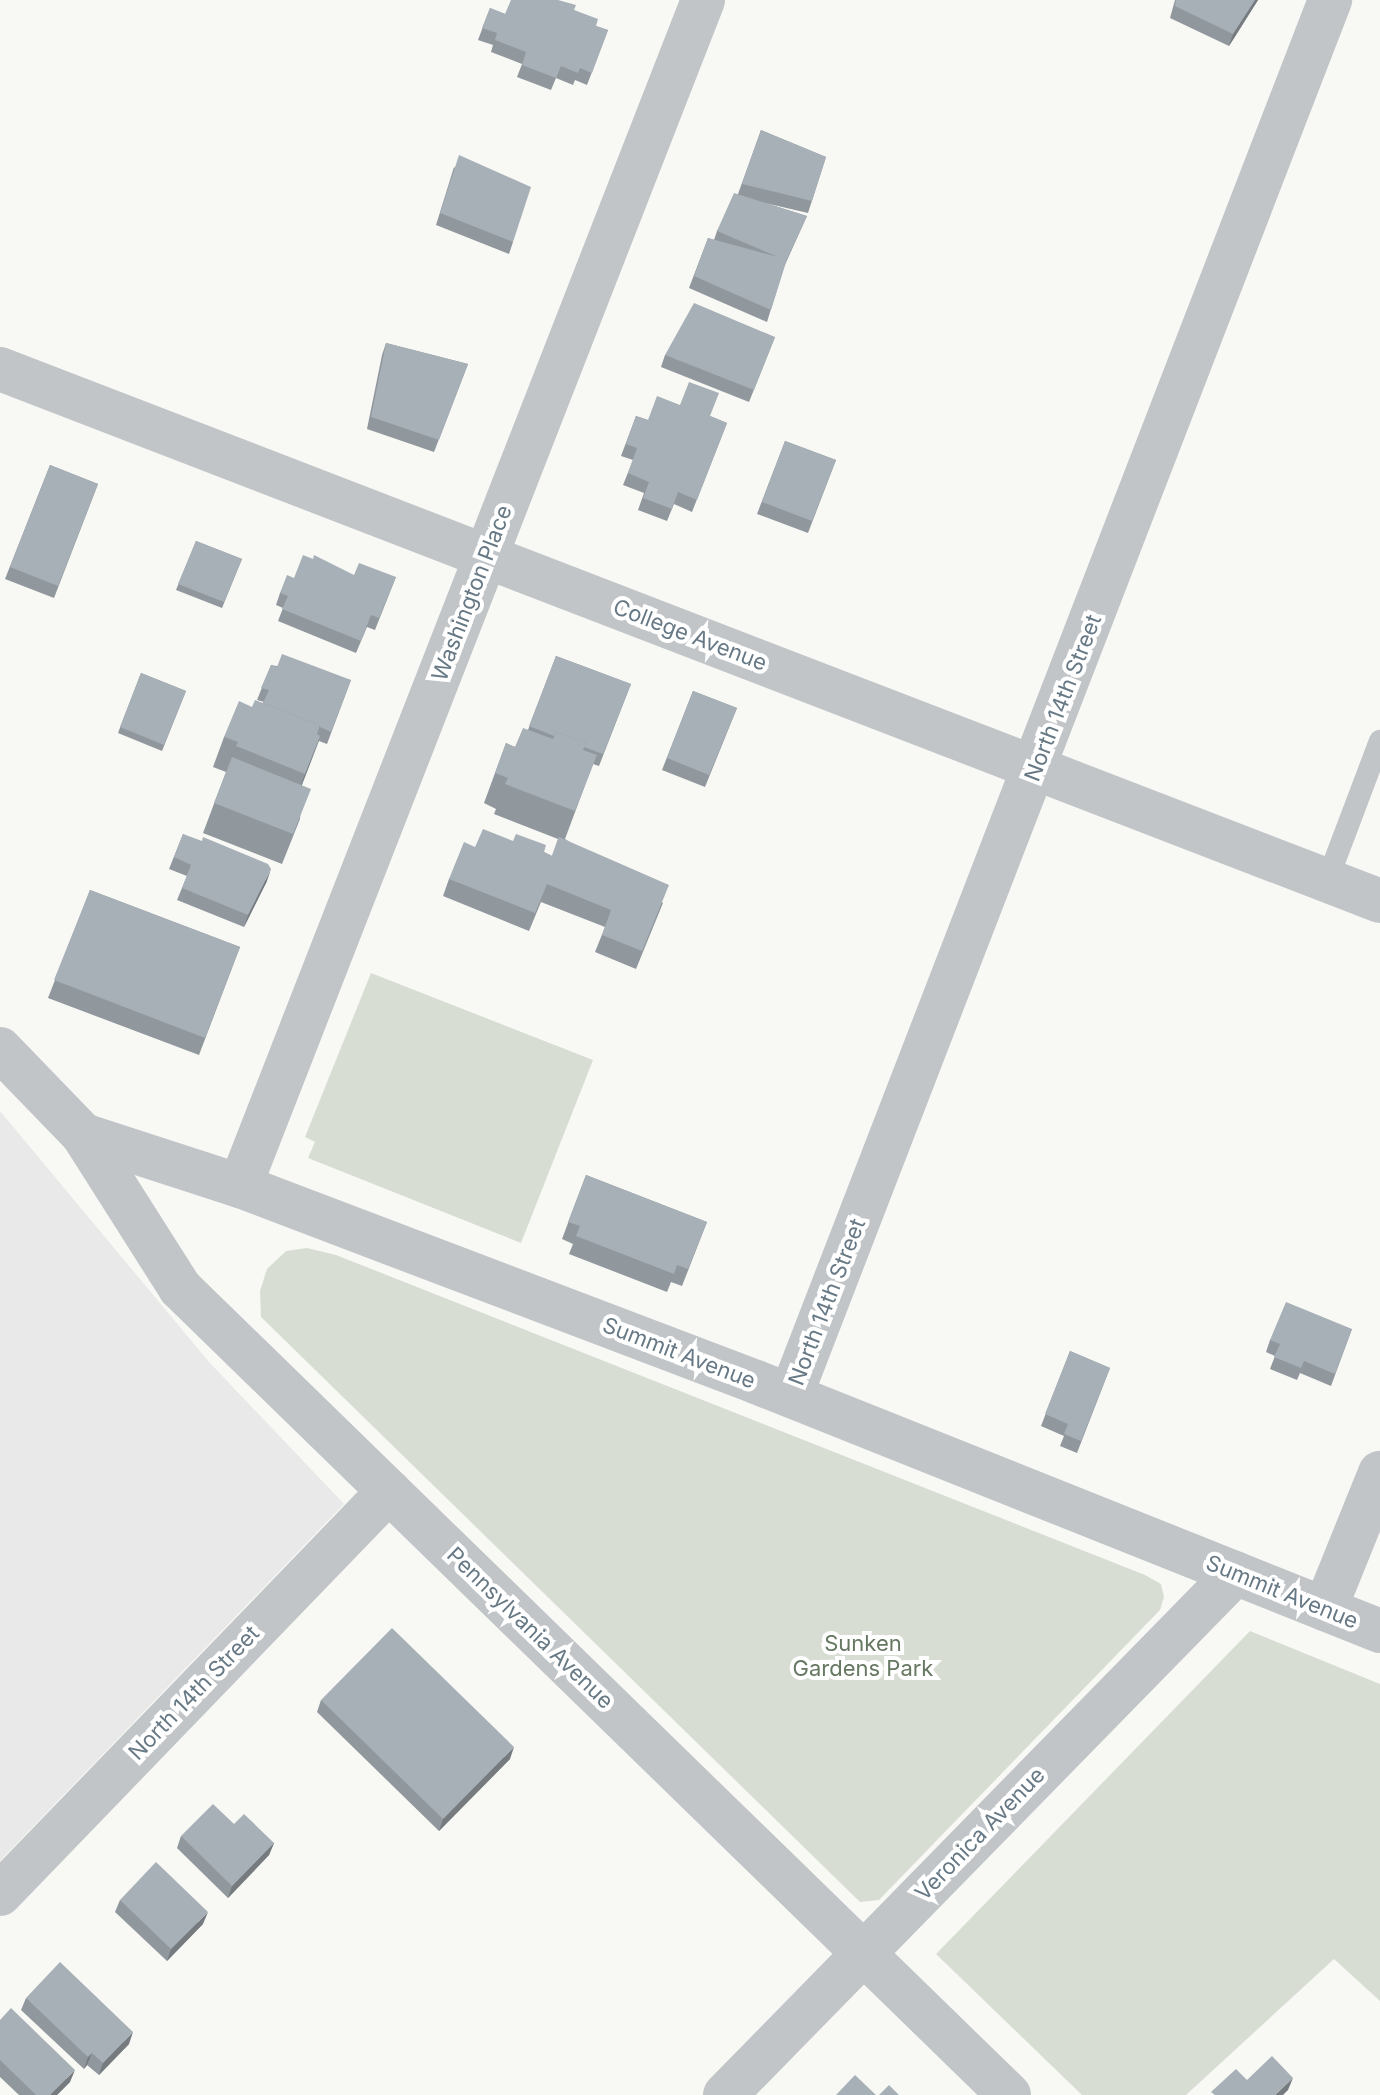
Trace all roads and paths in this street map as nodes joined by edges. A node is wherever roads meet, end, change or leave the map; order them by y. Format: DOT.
graph roads {
  1 [pos="703,0"];
  2 [pos="1330,0"];
  3 [pos="0,369"];
  4 [pos="486,556"];
  5 [pos="1380,741"];
  6 [pos="1036,769"];
  7 [pos="1327,881"];
  8 [pos="1380,901"];
  9 [pos="0,1049"];
  10 [pos="83,1135"];
  11 [pos="240,1186"];
  12 [pos="791,1395"];
  13 [pos="1380,1473"];
  14 [pos="389,1491"];
  15 [pos="1236,1573"];
  16 [pos="1325,1609"];
  17 [pos="1380,1631"];
  18 [pos="0,1894"];
  19 [pos="864,1953"];
  20 [pos="725,2095"];
  21 [pos="1009,2095"];
  1 -- 4 [label="street, Washington Place"];
  2 -- 6 [label="street, North 14th Street"];
  3 -- 4 [label="street, College Avenue"];
  4 -- 6 [label="street, College Avenue"];
  4 -- 11 [label="street, Washington Place"];
  5 -- 7 [label="lane"];
  6 -- 7 [label="street, College Avenue"];
  6 -- 12 [label="street, North 14th Street"];
  7 -- 8 [label="street, College Avenue"];
  9 -- 10 [label="street, Summit Avenue"];
  10 -- 11 [label="street, Summit Avenue"];
  10 -- 14 [label="street, Pennsylvania Avenue"];
  11 -- 12 [label="street, Summit Avenue"];
  12 -- 15 [label="street, Summit Avenue"];
  13 -- 16 [label="street"];
  14 -- 18 [label="street, North 14th Street"];
  14 -- 19 [label="street, Pennsylvania Avenue"];
  15 -- 16 [label="street, Summit Avenue"];
  15 -- 19 [label="street, Veronica Avenue"];
  16 -- 17 [label="street, Summit Avenue"];
  19 -- 20 [label="street, Veronica Avenue"];
  19 -- 21 [label="street, Pennsylvania Avenue"];
}
